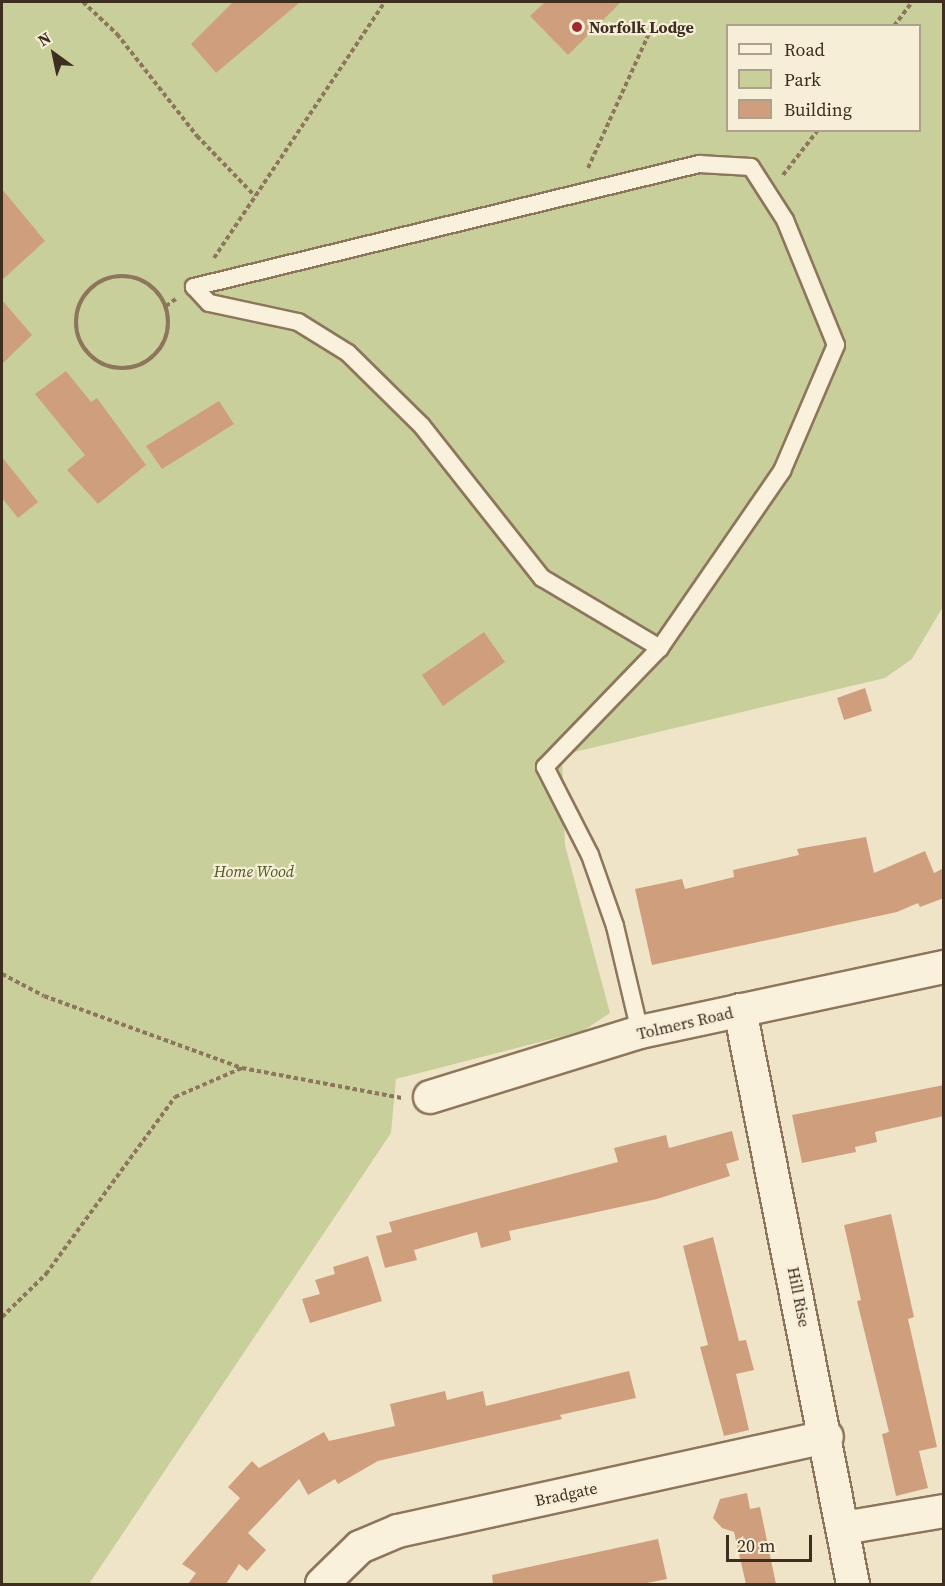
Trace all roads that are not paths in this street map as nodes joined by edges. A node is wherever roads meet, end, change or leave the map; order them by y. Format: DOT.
graph roads {
  1 [pos="660,648"];
  2 [pos="944,967"];
  3 [pos="740,1010"];
  4 [pos="640,1032"];
  5 [pos="430,1097"];
  6 [pos="827,1437"];
  7 [pos="944,1511"];
  8 [pos="843,1528"];
  9 [pos="322,1584"];
  10 [pos="853,1584"];
  1 -- 1 [label="lane"];
  1 -- 4 [label="lane"];
  2 -- 3 [label="street, Tolmers Road"];
  3 -- 4 [label="street, Tolmers Road"];
  3 -- 6 [label="street, Hill Rise"];
  4 -- 5 [label="street, Tolmers Road"];
  6 -- 8 [label="street, Hill Rise"];
  6 -- 9 [label="street, Bradgate"];
  7 -- 8 [label="street"];
  8 -- 10 [label="street, Hill Rise"];
}
